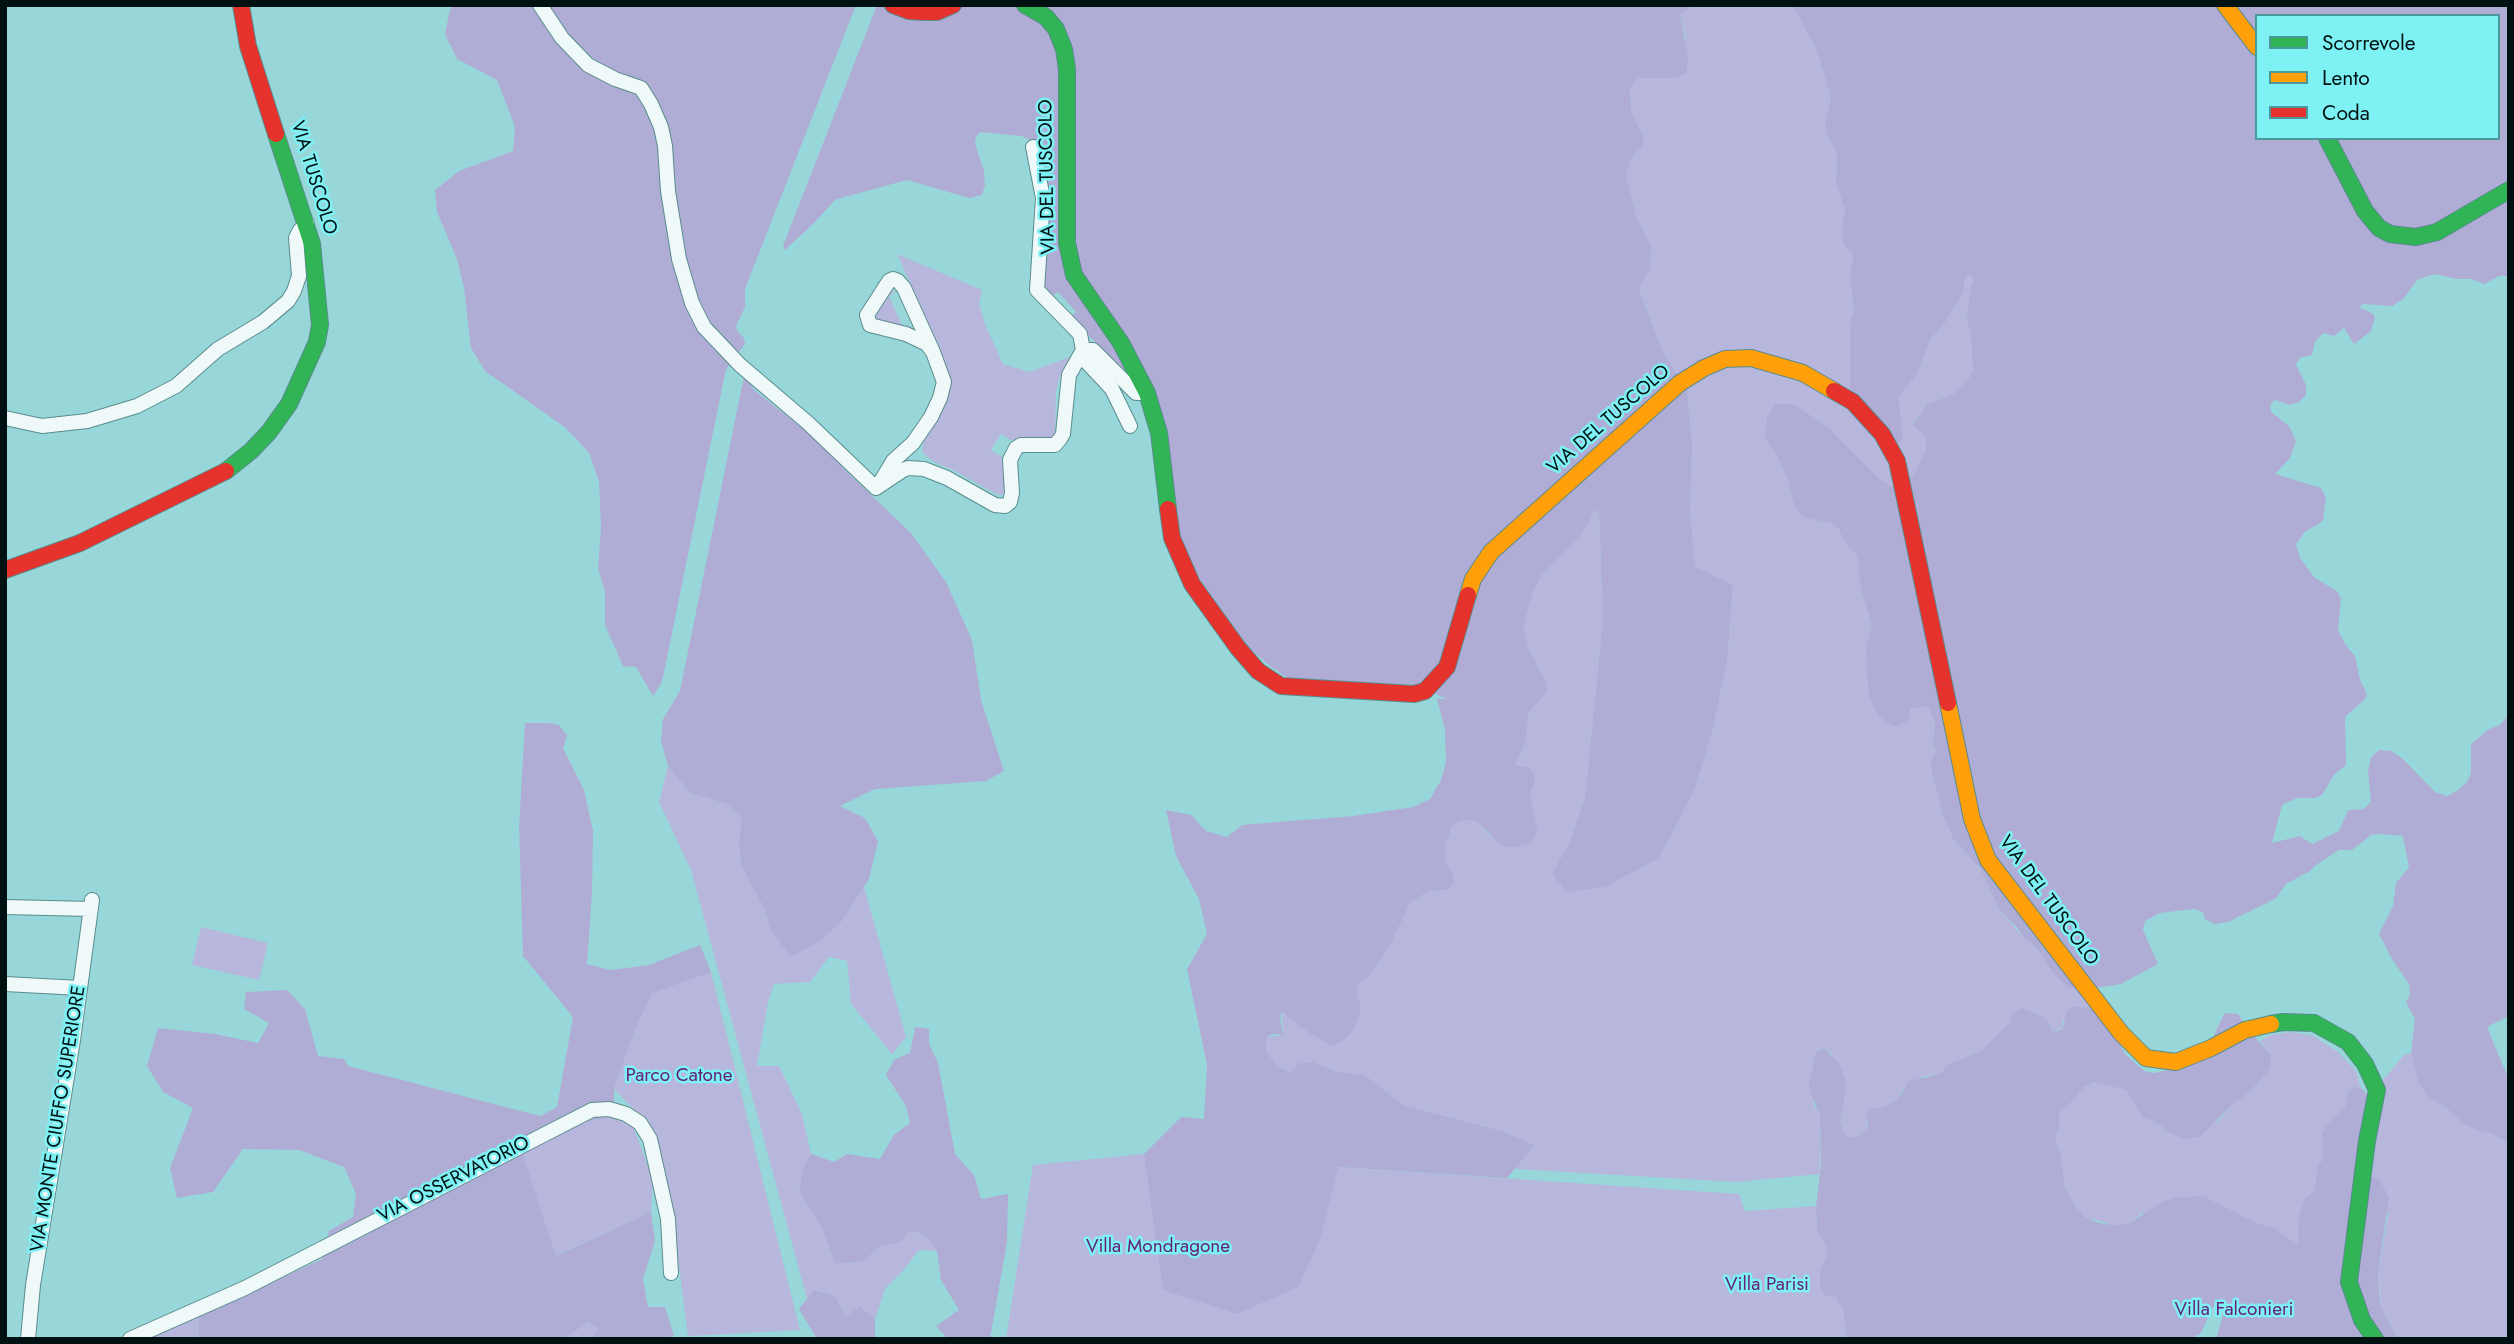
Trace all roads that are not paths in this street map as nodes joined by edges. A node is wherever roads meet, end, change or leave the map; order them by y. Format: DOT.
graph roads {
  1 [pos="241,5"];
  2 [pos="540,5"];
  3 [pos="893,5"];
  4 [pos="953,5"];
  5 [pos="1026,5"];
  6 [pos="2225,5"];
  7 [pos="2255,44"];
  8 [pos="2328,140"];
  9 [pos="1033,147"];
  10 [pos="2509,190"];
  11 [pos="307,224"];
  12 [pos="933,352"];
  13 [pos="1082,353"];
  14 [pos="1147,393"];
  15 [pos="5,418"];
  16 [pos="1130,426"];
  17 [pos="876,488"];
  18 [pos="5,570"];
  19 [pos="5,907"];
  20 [pos="5,984"];
  21 [pos="80,988"];
  22 [pos="671,1273"];
  23 [pos="28,1339"];
  24 [pos="130,1339"];
  25 [pos="2375,1339"];
  1 -- 11 [label="street, VIA TUSCOLO"];
  2 -- 17 [label="street"];
  3 -- 4 [label="street"];
  5 -- 14 [label="street, VIA DEL TUSCOLO"];
  6 -- 7 [label="street"];
  8 -- 10 [label="street"];
  9 -- 13 [label="street"];
  11 -- 15 [label="street"];
  11 -- 18 [label="street, VIA TUSCOLO"];
  12 -- 12 [label="street"];
  12 -- 17 [label="street"];
  13 -- 14 [label="street"];
  13 -- 16 [label="street"];
  13 -- 17 [label="street"];
  14 -- 25 [label="street, VIA DEL TUSCOLO"];
  19 -- 21 [label="street, VIA MONTE CIUFFO SUPERIORE"];
  20 -- 21 [label="street"];
  21 -- 23 [label="street, VIA MONTE CIUFFO SUPERIORE"];
  22 -- 24 [label="street, VIA OSSERVATORIO"];
}
